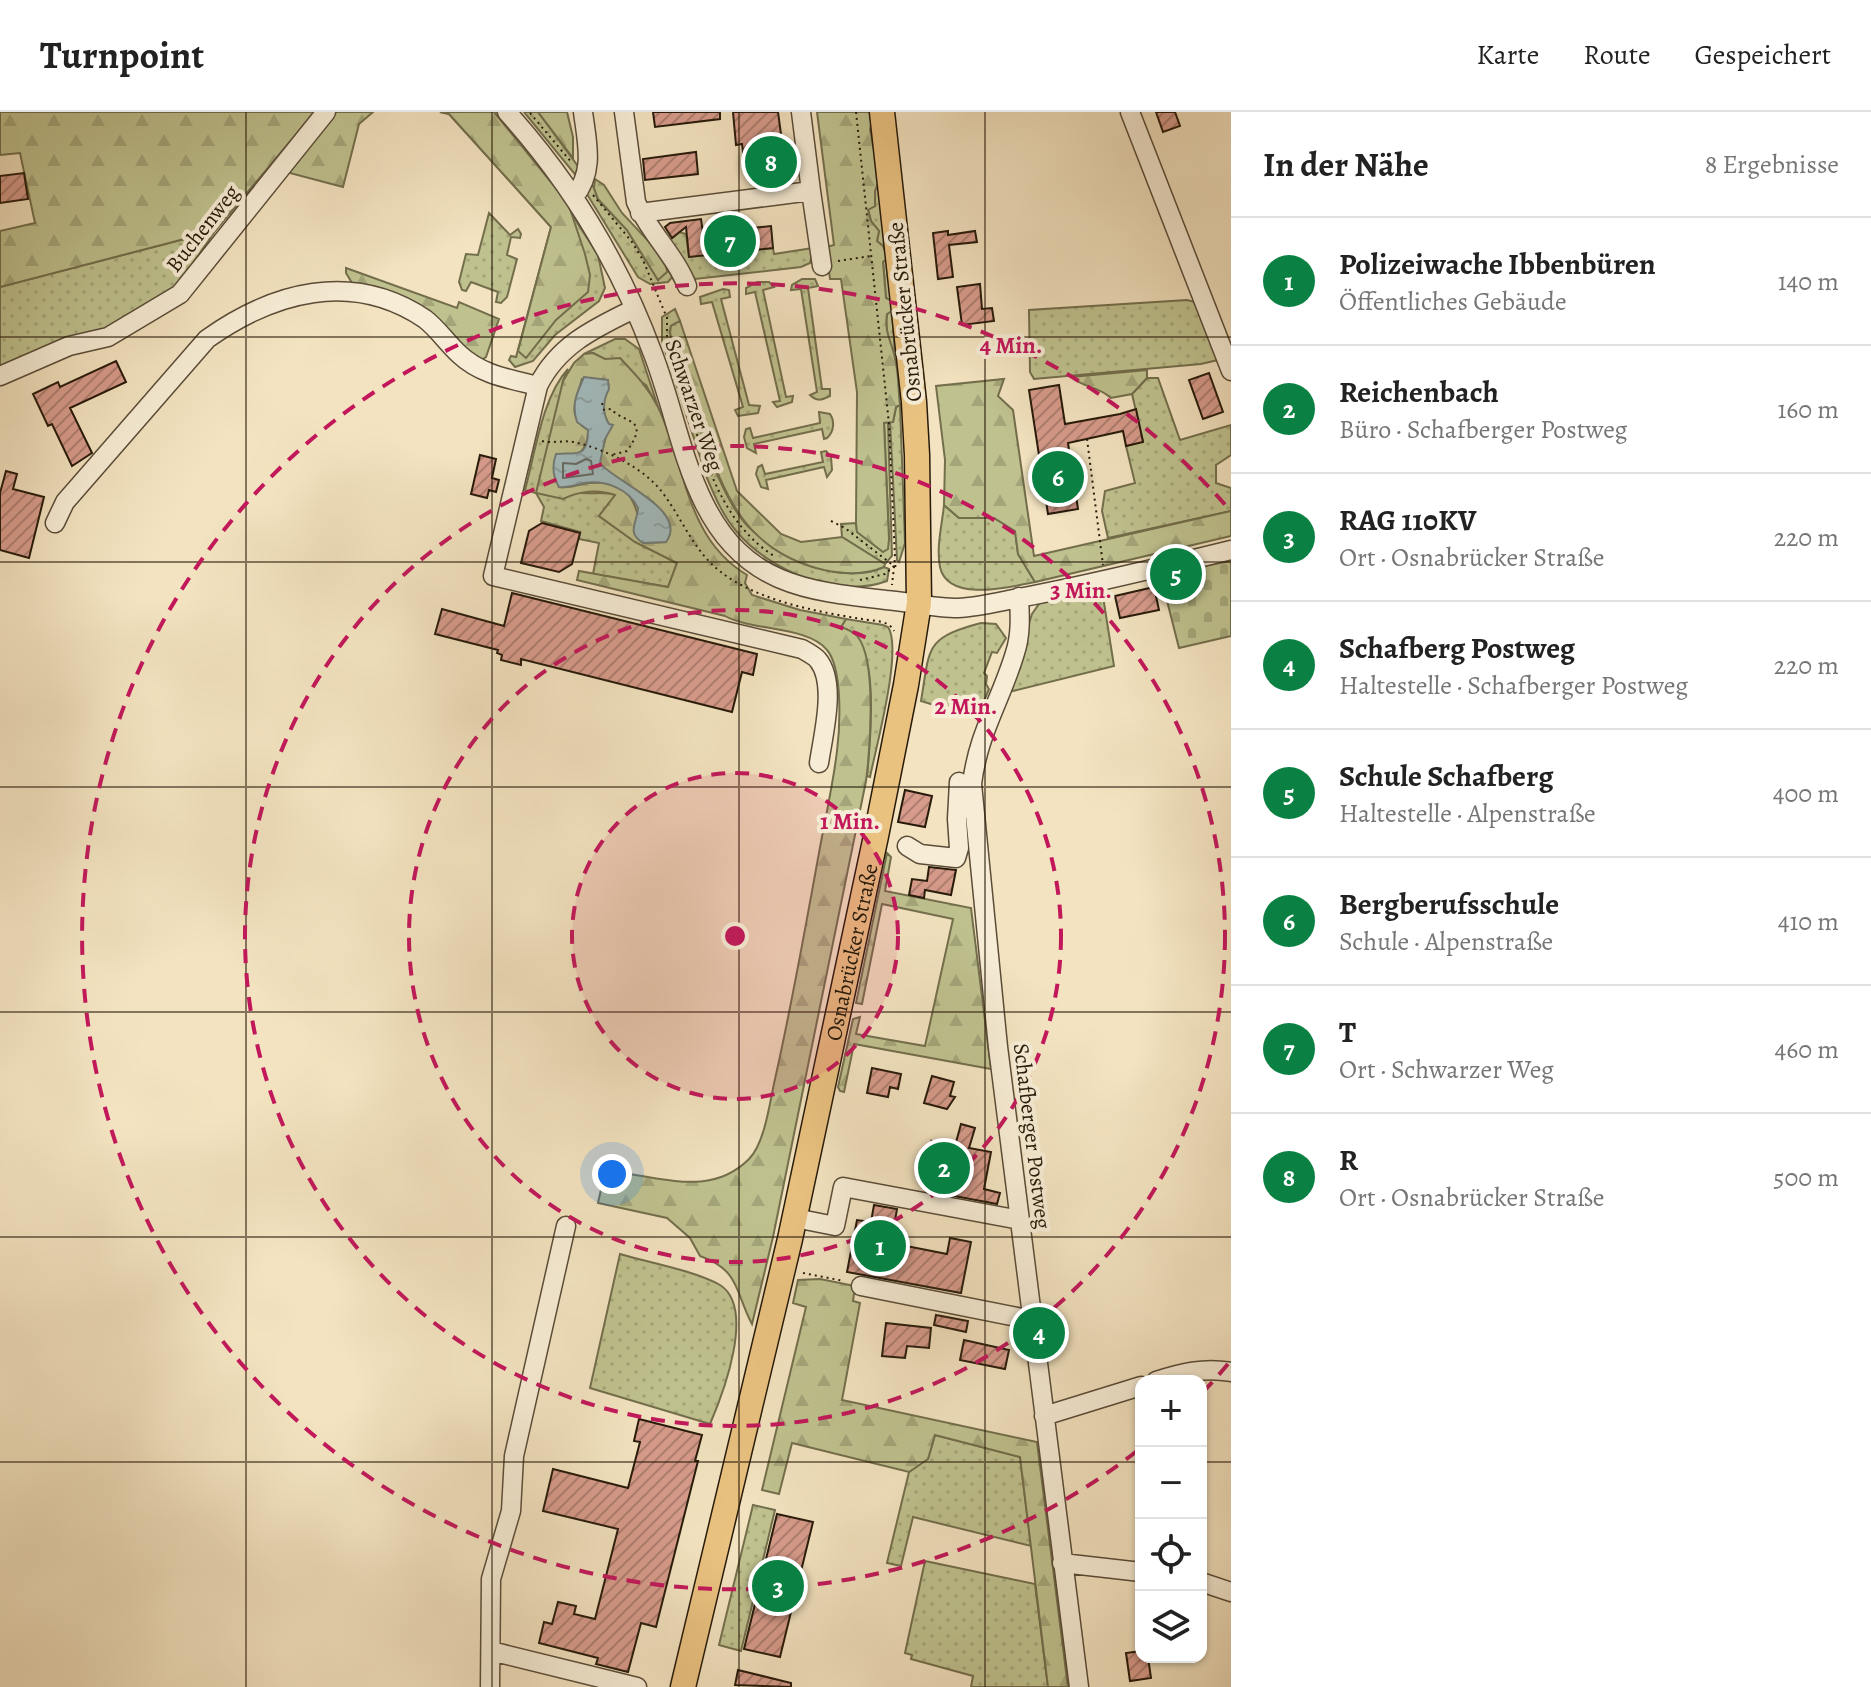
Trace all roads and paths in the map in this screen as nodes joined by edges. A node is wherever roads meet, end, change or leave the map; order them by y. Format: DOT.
graph roads {
  1 [pos="326,112"];
  2 [pos="507,112"];
  3 [pos="530,112"];
  4 [pos="583,112"];
  5 [pos="624,112"];
  6 [pos="801,112"];
  7 [pos="856,112"];
  8 [pos="882,112"];
  9 [pos="1130,112"];
  10 [pos="579,190"];
  11 [pos="811,191"];
  12 [pos="640,213"];
  13 [pos="872,256"];
  14 [pos="822,266"];
  15 [pos="687,286"];
  16 [pos="634,309"];
  17 [pos="674,361"];
  18 [pos="1231,371"];
  19 [pos="0,376"];
  20 [pos="538,386"];
  21 [pos="683,391"];
  22 [pos="602,403"];
  23 [pos="525,438"];
  24 [pos="1087,439"];
  25 [pos="831,521"];
  26 [pos="55,523"];
  27 [pos="1231,550"];
  28 [pos="784,561"];
  29 [pos="894,566"];
  30 [pos="850,580"];
  31 [pos="1105,580"];
  32 [pos="1019,597"];
  33 [pos="919,603"];
  34 [pos="887,624"];
  35 [pos="895,638"];
  36 [pos="819,763"];
  37 [pos="959,782"];
  38 [pos="907,846"];
  39 [pos="795,1218"];
  40 [pos="1020,1220"];
  41 [pos="566,1226"];
  42 [pos="784,1269"];
  43 [pos="861,1286"];
  44 [pos="1032,1320"];
  45 [pos="1231,1372"];
  46 [pos="1177,1375"];
  47 [pos="1135,1388"];
  48 [pos="1044,1416"];
  49 [pos="1062,1563"];
  50 [pos="1135,1571"];
  51 [pos="1207,1584"];
  52 [pos="1231,1592"];
  53 [pos="491,1651"];
  54 [pos="490,1687"];
  55 [pos="637,1687"];
  56 [pos="683,1687"];
  57 [pos="1079,1687"];
  1 -- 19 [label="street, Buchenweg"];
  2 -- 10 [label="street, Schwarzer Weg"];
  3 -- 10 [label="path"];
  4 -- 10 [label="street"];
  5 -- 12 [label="street"];
  6 -- 11 [label="street"];
  7 -- 13 [label="path"];
  8 -- 33 [label="main road, Osnabrücker Straße"];
  9 -- 18 [label="street"];
  10 -- 16 [label="street, Schwarzer Weg"];
  10 -- 17 [label="path"];
  11 -- 12 [label="street"];
  11 -- 14 [label="street"];
  12 -- 15 [label="street"];
  13 -- 14 [label="path"];
  13 -- 29 [label="path"];
  16 -- 20 [label="street"];
  16 -- 33 [label="street, Schwarzer Weg"];
  20 -- 23 [label="street"];
  20 -- 26 [label="street"];
  21 -- 28 [label="path"];
  22 -- 23 [label="path"];
  23 -- 36 [label="street"];
  24 -- 31 [label="path"];
  25 -- 29 [label="path"];
  27 -- 31 [label="street, Schwarzer Weg"];
  29 -- 30 [label="path"];
  31 -- 32 [label="street, Schwarzer Weg"];
  32 -- 33 [label="street, Schwarzer Weg"];
  32 -- 40 [label="street, Schafberger Postweg"];
  33 -- 39 [label="main road, Osnabrücker Straße"];
  34 -- 35 [label="path"];
  37 -- 38 [label="street"];
  39 -- 40 [label="street"];
  39 -- 42 [label="main road, Osnabrücker Straße"];
  40 -- 44 [label="street, Schafberger Postweg"];
  41 -- 53 [label="street"];
  42 -- 43 [label="path"];
  42 -- 56 [label="main road, Osnabrücker Straße"];
  43 -- 44 [label="street"];
  44 -- 48 [label="street, Schafberger Postweg"];
  45 -- 46 [label="street"];
  47 -- 48 [label="street"];
  48 -- 49 [label="street, Schafberger Postweg"];
  49 -- 50 [label="street"];
  49 -- 57 [label="street, Schafberger Postweg"];
  51 -- 52 [label="street"];
  53 -- 54 [label="street"];
  53 -- 55 [label="street"];
}
